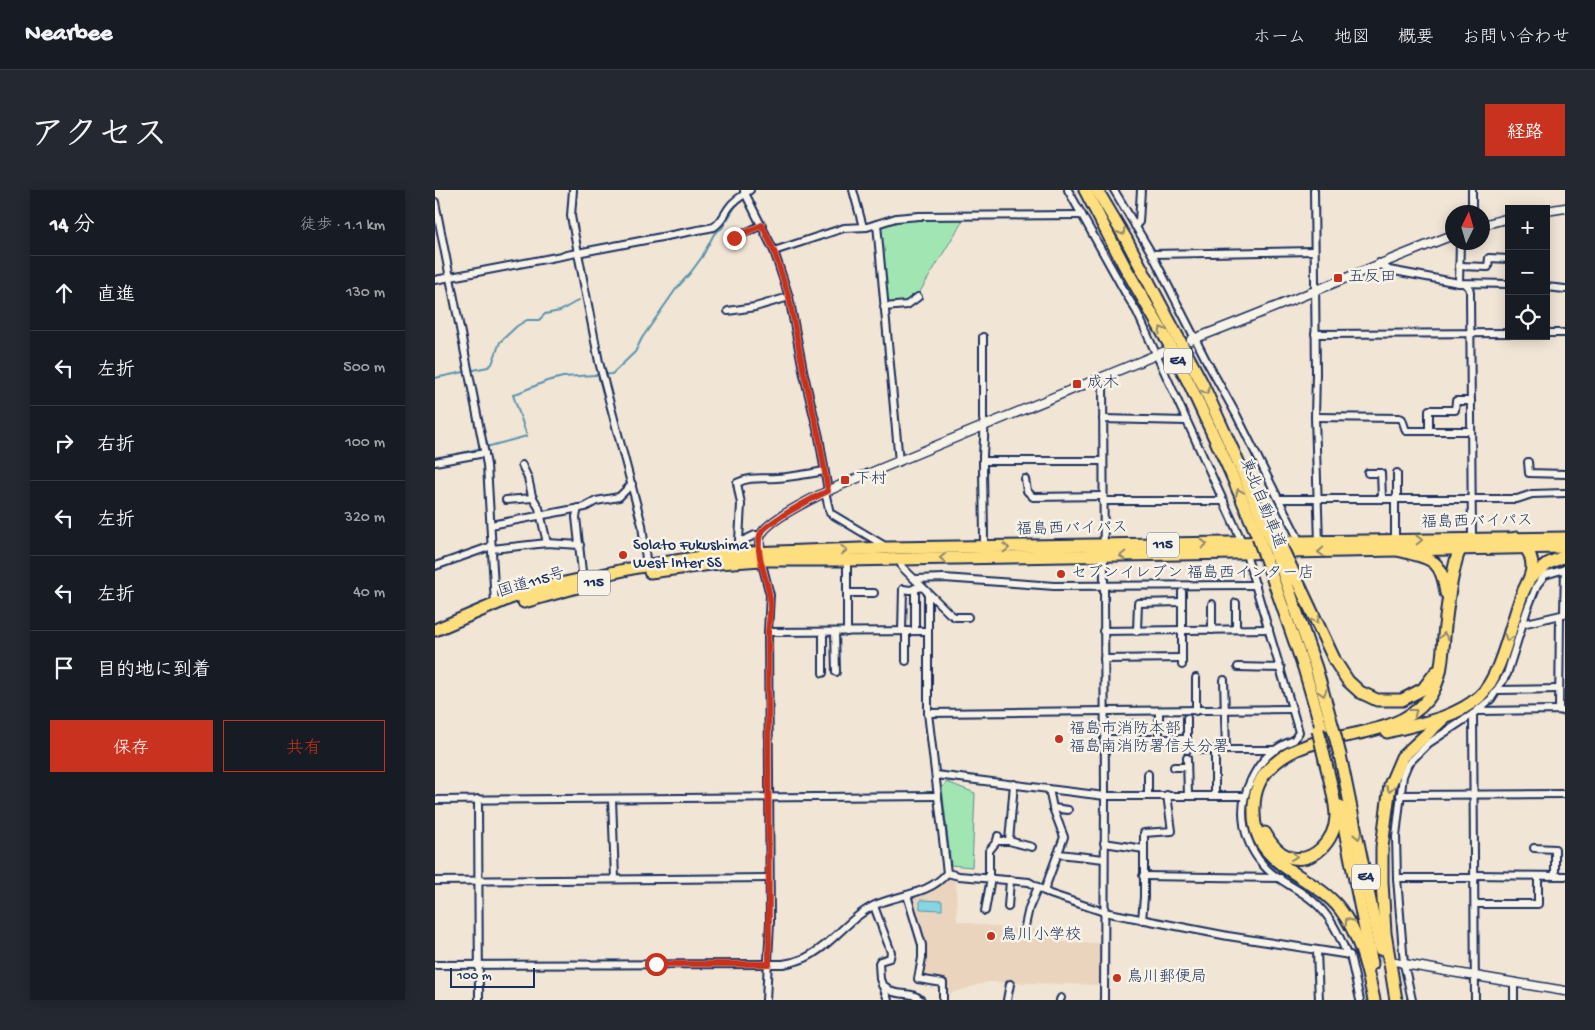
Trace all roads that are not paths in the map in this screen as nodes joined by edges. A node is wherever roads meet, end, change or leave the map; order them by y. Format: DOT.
graph roads {
  1 [pos="573,190"];
  2 [pos="853,190"];
  3 [pos="1068,190"];
  4 [pos="1085,190"];
  5 [pos="1097,190"];
  6 [pos="1114,190"];
  7 [pos="1141,190"];
  8 [pos="1314,190"];
  9 [pos="1471,190"];
  10 [pos="746,191"];
  11 [pos="435,202"];
  12 [pos="1472,205"];
  13 [pos="1565,208"];
  14 [pos="1550,210"];
  15 [pos="1082,215"];
  16 [pos="1505,219"];
  17 [pos="1490,223"];
  18 [pos="877,224"];
  19 [pos="762,225"];
  20 [pos="1135,226"];
  21 [pos="863,227"];
  22 [pos="734,238"];
  23 [pos="1445,238"];
  24 [pos="1460,250"];
  25 [pos="774,251"];
  26 [pos="1313,251"];
  27 [pos="578,253"];
  28 [pos="1152,254"];
  29 [pos="1505,259"];
  30 [pos="1379,263"];
  31 [pos="1459,266"];
  32 [pos="450,277"];
  33 [pos="435,280"];
  34 [pos="1462,284"];
  35 [pos="1505,284"];
  36 [pos="1550,287"];
  37 [pos="1565,288"];
  38 [pos="1315,291"];
  39 [pos="789,297"];
  40 [pos="918,297"];
  41 [pos="884,307"];
  42 [pos="728,311"];
  43 [pos="1470,333"];
  44 [pos="1505,333"];
  45 [pos="1550,333"];
  46 [pos="1565,333"];
  47 [pos="1315,334"];
  48 [pos="983,337"];
  49 [pos="1193,339"];
  50 [pos="1160,354"];
  51 [pos="1103,377"];
  52 [pos="1471,401"];
  53 [pos="1315,417"];
  54 [pos="1103,420"];
  55 [pos="1186,421"];
  56 [pos="985,426"];
  57 [pos="1429,431"];
  58 [pos="1471,431"];
  59 [pos="485,453"];
  60 [pos="983,461"];
  61 [pos="1103,461"];
  62 [pos="435,462"];
  63 [pos="899,462"];
  64 [pos="1528,462"];
  65 [pos="522,465"];
  66 [pos="824,471"];
  67 [pos="1368,473"];
  68 [pos="1397,473"];
  69 [pos="1565,474"];
  70 [pos="1025,479"];
  71 [pos="632,484"];
  72 [pos="827,491"];
  73 [pos="1565,493"];
  74 [pos="533,498"];
  75 [pos="1382,498"];
  76 [pos="1396,498"];
  77 [pos="1103,499"];
  78 [pos="1279,499"];
  79 [pos="1317,499"];
  80 [pos="1472,499"];
  81 [pos="506,500"];
  82 [pos="1224,501"];
  83 [pos="578,508"];
  84 [pos="541,516"];
  85 [pos="491,526"];
  86 [pos="760,536"];
  87 [pos="1268,536"];
  88 [pos="1516,538"];
  89 [pos="1565,538"];
  90 [pos="1472,539"];
  91 [pos="1319,542"];
  92 [pos="547,543"];
  93 [pos="1301,543"];
  94 [pos="580,545"];
  95 [pos="1395,545"];
  96 [pos="492,548"];
  97 [pos="888,548"];
  98 [pos="984,548"];
  99 [pos="1527,548"];
  100 [pos="1565,548"];
  101 [pos="1244,549"];
  102 [pos="1460,550"];
  103 [pos="1103,551"];
  104 [pos="761,556"];
  105 [pos="1565,556"];
  106 [pos="899,559"];
  107 [pos="847,560"];
  108 [pos="1279,563"];
  109 [pos="435,566"];
  110 [pos="647,569"];
  111 [pos="1565,569"];
  112 [pos="1531,577"];
  113 [pos="915,579"];
  114 [pos="583,582"];
  115 [pos="1256,585"];
  116 [pos="1103,586"];
  117 [pos="918,588"];
  118 [pos="1182,592"];
  119 [pos="847,593"];
  120 [pos="874,593"];
  121 [pos="928,593"];
  122 [pos="1182,602"];
  123 [pos="1236,603"];
  124 [pos="495,604"];
  125 [pos="1212,604"];
  126 [pos="1447,605"];
  127 [pos="1563,615"];
  128 [pos="968,617"];
  129 [pos="1522,624"];
  130 [pos="1236,629"];
  131 [pos="1269,629"];
  132 [pos="435,630"];
  133 [pos="1183,630"];
  134 [pos="1212,630"];
  135 [pos="904,631"];
  136 [pos="915,631"];
  137 [pos="927,631"];
  138 [pos="1103,631"];
  139 [pos="1137,631"];
  140 [pos="768,632"];
  141 [pos="823,632"];
  142 [pos="835,632"];
  143 [pos="847,632"];
  144 [pos="435,637"];
  145 [pos="1103,659"];
  146 [pos="906,661"];
  147 [pos="1562,665"];
  148 [pos="1238,667"];
  149 [pos="1441,667"];
  150 [pos="1281,668"];
  151 [pos="836,672"];
  152 [pos="823,673"];
  153 [pos="1196,678"];
  154 [pos="1224,680"];
  155 [pos="1559,689"];
  156 [pos="1498,690"];
  157 [pos="1292,709"];
  158 [pos="1224,710"];
  159 [pos="1104,711"];
  160 [pos="1159,711"];
  161 [pos="1195,711"];
  162 [pos="1562,711"];
  163 [pos="928,712"];
  164 [pos="1452,713"];
  165 [pos="1476,713"];
  166 [pos="1187,718"];
  167 [pos="1133,724"];
  168 [pos="1324,729"];
  169 [pos="1104,739"];
  170 [pos="1133,739"];
  171 [pos="1159,739"];
  172 [pos="1187,739"];
  173 [pos="1187,750"];
  174 [pos="1202,750"];
  175 [pos="1215,750"];
  176 [pos="1226,750"];
  177 [pos="1276,750"];
  178 [pos="1332,757"];
  179 [pos="1187,758"];
  180 [pos="1174,766"];
  181 [pos="1187,766"];
  182 [pos="1148,774"];
  183 [pos="937,775"];
  184 [pos="1015,784"];
  185 [pos="1049,789"];
  186 [pos="1474,794"];
  187 [pos="1565,794"];
  188 [pos="1188,795"];
  189 [pos="1215,795"];
  190 [pos="1400,795"];
  191 [pos="938,796"];
  192 [pos="1105,796"];
  193 [pos="1148,796"];
  194 [pos="1167,796"];
  195 [pos="1244,796"];
  196 [pos="770,797"];
  197 [pos="478,799"];
  198 [pos="612,799"];
  199 [pos="435,800"];
  200 [pos="1053,808"];
  201 [pos="1068,810"];
  202 [pos="1009,841"];
  203 [pos="1104,843"];
  204 [pos="1032,847"];
  205 [pos="1534,848"];
  206 [pos="1144,849"];
  207 [pos="1059,854"];
  208 [pos="1104,859"];
  209 [pos="947,873"];
  210 [pos="1143,876"];
  211 [pos="1538,876"];
  212 [pos="1555,876"];
  213 [pos="1565,876"];
  214 [pos="1475,877"];
  215 [pos="769,878"];
  216 [pos="990,878"];
  217 [pos="1280,878"];
  218 [pos="1397,878"];
  219 [pos="615,879"];
  220 [pos="435,880"];
  221 [pos="478,880"];
  222 [pos="1010,880"];
  223 [pos="1037,887"];
  224 [pos="1044,891"];
  225 [pos="907,895"];
  226 [pos="1475,904"];
  227 [pos="874,906"];
  228 [pos="1008,908"];
  229 [pos="985,911"];
  230 [pos="1104,912"];
  231 [pos="1142,920"];
  232 [pos="1025,926"];
  233 [pos="1317,951"];
  234 [pos="1347,955"];
  235 [pos="1395,962"];
  236 [pos="769,964"];
  237 [pos="1404,964"];
  238 [pos="435,965"];
  239 [pos="479,965"];
  240 [pos="1475,976"];
  241 [pos="1514,982"];
  242 [pos="1010,984"];
  243 [pos="882,985"];
  244 [pos="1565,991"];
  245 [pos="479,1000"];
  246 [pos="766,1000"];
  247 [pos="888,1000"];
  248 [pos="921,1000"];
  249 [pos="943,1000"];
  250 [pos="1007,1000"];
  251 [pos="1104,1000"];
  252 [pos="1319,1000"];
  253 [pos="1360,1000"];
  254 [pos="1374,1000"];
  255 [pos="1379,1000"];
  256 [pos="1391,1000"];
  257 [pos="1395,1000"];
  258 [pos="1412,1000"];
  259 [pos="1475,1000"];
  260 [pos="1514,1000"];
  1 -- 27 [label="street"];
  2 -- 21 [label="street"];
  3 -- 15 [label="street"];
  87 -- 4 [label="highway, 東北自動車道 / E4, one-way"];
  5 -- 87 [label="highway, E4, one-way"];
  6 -- 20 [label="street"];
  7 -- 20 [label="street"];
  8 -- 26 [label="street"];
  9 -- 12 [label="street"];
  10 -- 19 [label="street"];
  10 -- 27 [label="street"];
  11 -- 32 [label="street"];
  13 -- 14 [label="street"];
  15 -- 18 [label="street"];
  15 -- 50 [label="street"];
  16 -- 17 [label="street"];
  18 -- 21 [label="street"];
  18 -- 41 [label="street"];
  19 -- 22 [label="street"];
  19 -- 25 [label="street"];
  20 -- 28 [label="street"];
  21 -- 25 [label="street"];
  23 -- 30 [label="street"];
  24 -- 31 [label="street"];
  25 -- 39 [label="street"];
  26 -- 28 [label="street"];
  26 -- 38 [label="street"];
  27 -- 32 [label="street"];
  27 -- 71 [label="street"];
  28 -- 49 [label="street"];
  29 -- 31 [label="street"];
  30 -- 34 [label="street"];
  30 -- 38 [label="street"];
  31 -- 34 [label="street"];
  32 -- 33 [label="street"];
  32 -- 59 [label="street"];
  34 -- 35 [label="street"];
  34 -- 43 [label="street"];
  36 -- 37 [label="street"];
  38 -- 47 [label="street"];
  38 -- 49 [label="street"];
  39 -- 42 [label="street"];
  39 -- 66 [label="street"];
  40 -- 41 [label="street"];
  41 -- 63 [label="street"];
  43 -- 44 [label="street"];
  43 -- 47 [label="street"];
  43 -- 52 [label="street"];
  45 -- 46 [label="street"];
  47 -- 53 [label="street"];
  48 -- 56 [label="street"];
  49 -- 78 [label="street"];
  50 -- 51 [label="street"];
  50 -- 55 [label="street"];
  51 -- 54 [label="street"];
  51 -- 56 [label="street"];
  52 -- 57 [label="street"];
  52 -- 58 [label="street"];
  53 -- 57 [label="street"];
  53 -- 79 [label="street"];
  54 -- 55 [label="street"];
  54 -- 61 [label="street"];
  55 -- 82 [label="street"];
  56 -- 60 [label="street"];
  56 -- 63 [label="street"];
  57 -- 58 [label="street"];
  58 -- 80 [label="street"];
  59 -- 62 [label="street"];
  59 -- 85 [label="street"];
  60 -- 61 [label="street"];
  60 -- 98 [label="street"];
  61 -- 77 [label="street"];
  63 -- 72 [label="street"];
  64 -- 69 [label="street"];
  65 -- 74 [label="street"];
  66 -- 72 [label="street"];
  66 -- 86 [label="street"];
  67 -- 75 [label="street"];
  68 -- 76 [label="street"];
  70 -- 77 [label="street"];
  71 -- 83 [label="street"];
  71 -- 110 [label="street"];
  72 -- 86 [label="street"];
  72 -- 97 [label="street"];
  73 -- 80 [label="street"];
  74 -- 81 [label="street"];
  74 -- 84 [label="street"];
  75 -- 76 [label="street"];
  75 -- 79 [label="street"];
  76 -- 80 [label="street"];
  76 -- 95 [label="street"];
  77 -- 82 [label="street"];
  77 -- 103 [label="street"];
  78 -- 79 [label="street"];
  78 -- 93 [label="street"];
  79 -- 91 [label="street"];
  80 -- 90 [label="street"];
  82 -- 101 [label="street"];
  83 -- 84 [label="street"];
  83 -- 94 [label="street"];
  84 -- 85 [label="street"];
  84 -- 92 [label="street"];
  85 -- 96 [label="street"];
  86 -- 104 [label="street"];
  87 -- 108 [label="highway, bridge"];
  87 -- 108 [label="highway, 東北自動車道 / E4, bridge"];
  88 -- 89 [label="highway, 福島西バイパス / 115"];
  88 -- 90 [label="highway, 福島西バイパス / 115"];
  88 -- 99 [label="highway"];
  95 -- 90 [label="highway, 福島西バイパス / 115, one-way"];
  90 -- 102 [label="highway"];
  91 -- 93 [label="highway, 福島西バイパス / 115"];
  91 -- 95 [label="highway, 福島西バイパス / 115"];
  92 -- 94 [label="street"];
  92 -- 96 [label="street"];
  93 -- 101 [label="highway, 福島西バイパス / 115"];
  94 -- 114 [label="street"];
  95 -- 101 [label="highway, 福島西バイパス / 115, one-way"];
  95 -- 102 [label="highway, 福島西バイパス / 115"];
  95 -- 126 [label="highway"];
  96 -- 109 [label="street"];
  96 -- 124 [label="street"];
  97 -- 98 [label="highway, 福島西バイパス / 115"];
  104 -- 97 [label="highway, 福島西バイパス / 115, one-way"];
  98 -- 103 [label="highway, 福島西バイパス / 115, one-way"];
  99 -- 100 [label="highway, 福島西バイパス / 115"];
  99 -- 102 [label="highway, 福島西バイパス / 115"];
  99 -- 112 [label="highway"];
  101 -- 103 [label="highway, 福島西バイパス / 115"];
  101 -- 115 [label="street"];
  102 -- 126 [label="highway"];
  103 -- 106 [label="highway, 福島西バイパス / 115, one-way"];
  103 -- 116 [label="street"];
  104 -- 107 [label="highway, 福島西バイパス / 115"];
  104 -- 110 [label="highway, 国道115号 / 115"];
  104 -- 140 [label="street"];
  105 -- 112 [label="highway"];
  106 -- 107 [label="highway, 福島西バイパス / 115"];
  106 -- 113 [label="street"];
  107 -- 119 [label="street"];
  108 -- 149 [label="highway, one-way"];
  108 -- 168 [label="highway, 東北自動車道 / E4"];
  108 -- 168 [label="highway, 東北自動車道 / E4, one-way"];
  110 -- 114 [label="highway, 国道115号 / 115"];
  111 -- 127 [label="street"];
  111 -- 129 [label="street"];
  112 -- 164 [label="highway, one-way"];
  113 -- 116 [label="street"];
  113 -- 117 [label="street"];
  114 -- 124 [label="highway, 国道115号 / 115"];
  114 -- 144 [label="highway, 国道115号 / 115"];
  115 -- 116 [label="street"];
  115 -- 131 [label="street"];
  116 -- 138 [label="street"];
  117 -- 121 [label="street"];
  117 -- 135 [label="street"];
  117 -- 136 [label="street"];
  118 -- 122 [label="street"];
  119 -- 120 [label="street"];
  119 -- 143 [label="street"];
  121 -- 128 [label="street"];
  121 -- 137 [label="street"];
  122 -- 133 [label="street"];
  122 -- 139 [label="street"];
  123 -- 130 [label="street"];
  124 -- 132 [label="highway, 国道115号 / 115"];
  125 -- 134 [label="street"];
  149 -- 126 [label="highway, one-way"];
  127 -- 129 [label="street"];
  127 -- 147 [label="street"];
  129 -- 156 [label="street"];
  130 -- 131 [label="street"];
  130 -- 134 [label="street"];
  131 -- 150 [label="street"];
  133 -- 134 [label="street"];
  133 -- 139 [label="street"];
  133 -- 145 [label="street"];
  135 -- 136 [label="street"];
  135 -- 143 [label="street"];
  135 -- 146 [label="street"];
  136 -- 137 [label="street"];
  137 -- 163 [label="street"];
  138 -- 139 [label="street"];
  138 -- 145 [label="street"];
  140 -- 141 [label="street"];
  140 -- 196 [label="street"];
  141 -- 142 [label="street"];
  141 -- 152 [label="street"];
  142 -- 143 [label="street"];
  142 -- 151 [label="street"];
  145 -- 159 [label="street"];
  147 -- 155 [label="street"];
  148 -- 150 [label="street"];
  254 -- 149 [label="highway, one-way"];
  150 -- 157 [label="street"];
  153 -- 161 [label="street"];
  154 -- 158 [label="street"];
  155 -- 156 [label="street"];
  155 -- 162 [label="street"];
  156 -- 165 [label="street"];
  157 -- 158 [label="street"];
  157 -- 177 [label="street"];
  158 -- 161 [label="street"];
  158 -- 176 [label="street"];
  159 -- 160 [label="street"];
  159 -- 163 [label="street"];
  159 -- 169 [label="street"];
  160 -- 161 [label="street"];
  160 -- 171 [label="street"];
  162 -- 165 [label="street"];
  163 -- 183 [label="street"];
  164 -- 178 [label="highway, one-way"];
  164 -- 257 [label="highway, one-way"];
  165 -- 186 [label="street"];
  165 -- 190 [label="street"];
  166 -- 172 [label="street"];
  167 -- 170 [label="street"];
  168 -- 178 [label="highway, 東北自動車道 / E4"];
  169 -- 170 [label="street"];
  169 -- 192 [label="street"];
  170 -- 171 [label="street"];
  171 -- 172 [label="street"];
  172 -- 173 [label="street"];
  174 -- 175 [label="street"];
  175 -- 176 [label="street"];
  175 -- 189 [label="street"];
  176 -- 177 [label="street"];
  177 -- 195 [label="street"];
  178 -- 255 [label="highway, 東北自動車道 / E4"];
  178 -- 256 [label="highway, 東北自動車道 / E4, one-way"];
  179 -- 181 [label="street"];
  180 -- 181 [label="street"];
  181 -- 188 [label="street"];
  182 -- 193 [label="street"];
  183 -- 184 [label="street"];
  183 -- 191 [label="street"];
  184 -- 185 [label="street"];
  184 -- 202 [label="street"];
  185 -- 192 [label="street"];
  185 -- 200 [label="street"];
  186 -- 187 [label="street"];
  186 -- 190 [label="street"];
  186 -- 214 [label="street"];
  188 -- 189 [label="street"];
  188 -- 194 [label="street"];
  189 -- 195 [label="street"];
  190 -- 218 [label="street"];
  191 -- 196 [label="street"];
  191 -- 209 [label="street"];
  192 -- 193 [label="street"];
  192 -- 203 [label="street"];
  193 -- 194 [label="street"];
  194 -- 206 [label="street"];
  195 -- 217 [label="street"];
  196 -- 198 [label="street"];
  196 -- 215 [label="street"];
  197 -- 198 [label="street"];
  197 -- 199 [label="street"];
  197 -- 221 [label="street"];
  198 -- 219 [label="street"];
  200 -- 201 [label="street"];
  200 -- 207 [label="street"];
  202 -- 204 [label="street"];
  202 -- 216 [label="street"];
  203 -- 206 [label="street"];
  203 -- 208 [label="street"];
  205 -- 212 [label="street"];
  206 -- 210 [label="street"];
  207 -- 208 [label="street"];
  207 -- 224 [label="street"];
  208 -- 230 [label="street"];
  209 -- 216 [label="street"];
  209 -- 225 [label="street"];
  210 -- 217 [label="street"];
  210 -- 231 [label="street"];
  211 -- 212 [label="street"];
  211 -- 214 [label="street"];
  211 -- 226 [label="street"];
  212 -- 213 [label="street"];
  214 -- 218 [label="street"];
  214 -- 226 [label="street"];
  215 -- 219 [label="street"];
  215 -- 236 [label="street"];
  216 -- 222 [label="street"];
  216 -- 229 [label="street"];
  217 -- 234 [label="street"];
  218 -- 237 [label="street"];
  219 -- 221 [label="street"];
  220 -- 221 [label="street"];
  221 -- 239 [label="street"];
  222 -- 223 [label="street"];
  222 -- 228 [label="street"];
  223 -- 224 [label="street"];
  223 -- 232 [label="street"];
  224 -- 230 [label="street"];
  225 -- 227 [label="street"];
  225 -- 249 [label="street"];
  226 -- 240 [label="street"];
  227 -- 236 [label="street"];
  227 -- 243 [label="street"];
  230 -- 231 [label="street"];
  230 -- 251 [label="street"];
  231 -- 233 [label="street"];
  233 -- 234 [label="street"];
  233 -- 252 [label="street"];
  234 -- 253 [label="street"];
  235 -- 237 [label="street"];
  236 -- 239 [label="street"];
  236 -- 246 [label="street"];
  237 -- 240 [label="street"];
  237 -- 258 [label="street"];
  238 -- 239 [label="street"];
  239 -- 245 [label="street"];
  240 -- 241 [label="street"];
  240 -- 259 [label="street"];
  241 -- 244 [label="street"];
  241 -- 260 [label="street"];
  242 -- 250 [label="street"];
  243 -- 247 [label="street"];
  243 -- 248 [label="street"];
}
